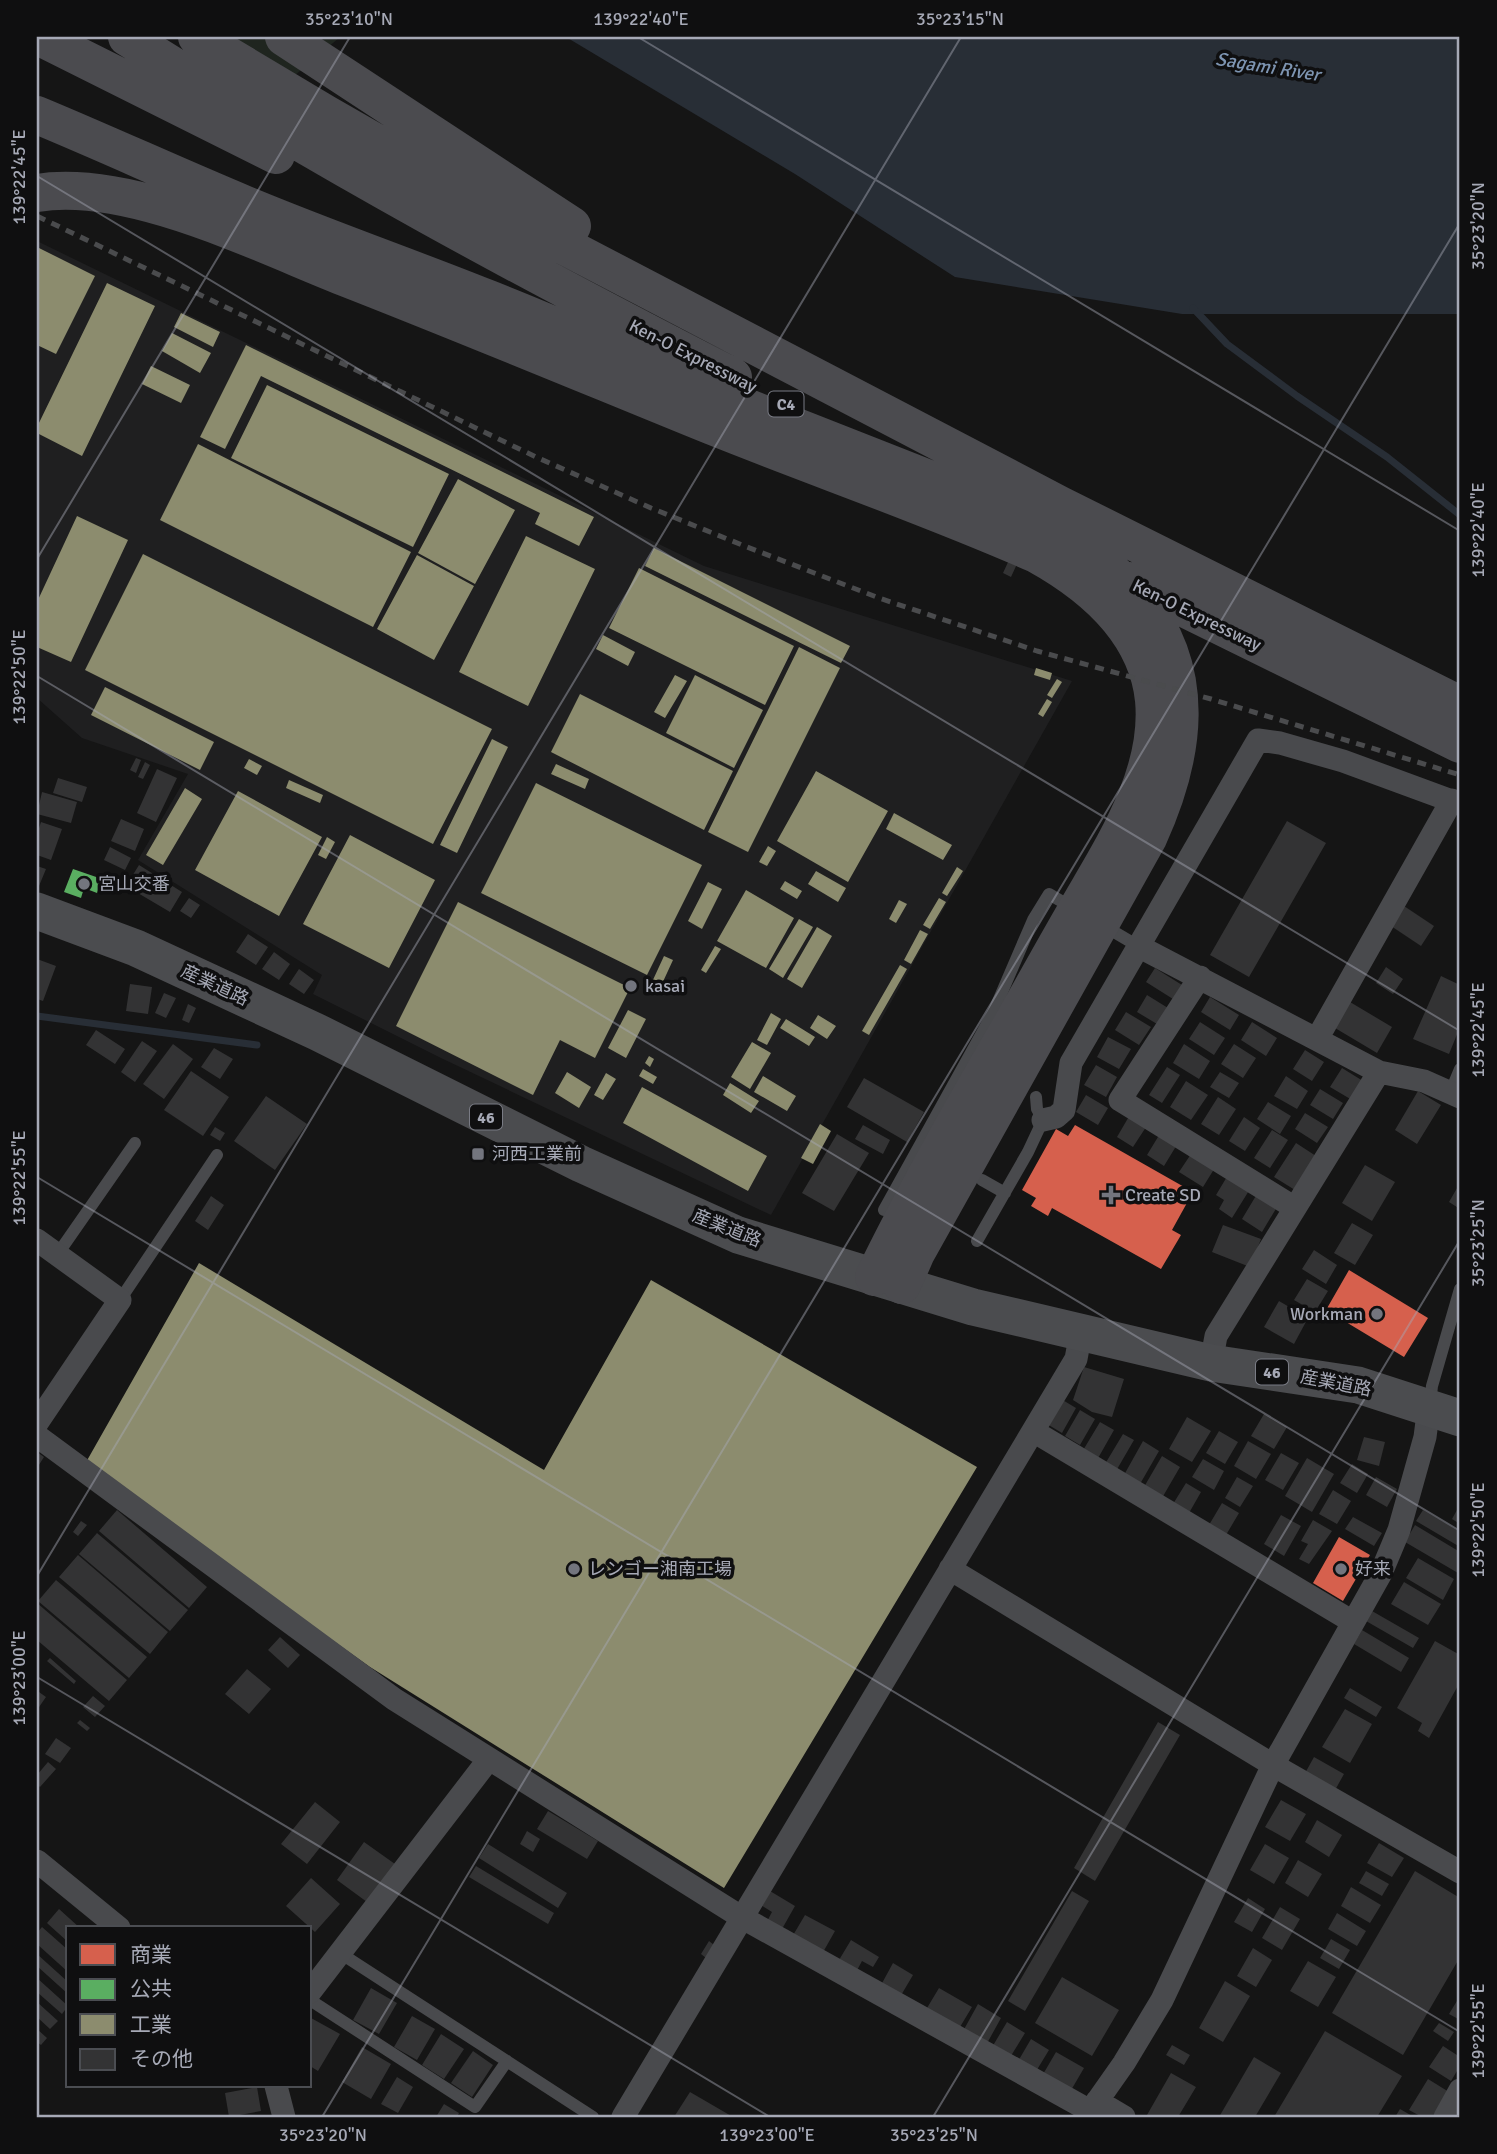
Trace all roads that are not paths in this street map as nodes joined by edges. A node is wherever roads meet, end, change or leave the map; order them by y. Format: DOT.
graph roads {
  1 [pos="40,37"];
  2 [pos="127,37"];
  3 [pos="197,37"];
  4 [pos="284,37"];
  5 [pos="37,115"];
  6 [pos="37,167"];
  7 [pos="37,193"];
  8 [pos="247,206"];
  9 [pos="570,293"];
  10 [pos="1060,505"];
  11 [pos="1460,705"];
  12 [pos="1460,744"];
  13 [pos="1456,802"];
  14 [pos="37,911"];
  15 [pos="1138,946"];
  16 [pos="1200,976"];
  17 [pos="1317,1039"];
  18 [pos="1460,1069"];
  19 [pos="1379,1072"];
  20 [pos="1455,1095"];
  21 [pos="1036,1097"];
  22 [pos="1043,1120"];
  23 [pos="135,1143"];
  24 [pos="217,1155"];
  25 [pos="982,1181"];
  26 [pos="1005,1193"];
  27 [pos="1295,1208"];
  28 [pos="884,1210"];
  29 [pos="37,1240"];
  30 [pos="977,1241"];
  31 [pos="57,1255"];
  32 [pos="888,1281"];
  33 [pos="1460,1289"];
  34 [pos="120,1300"];
  35 [pos="1081,1332"];
  36 [pos="1211,1363"];
  37 [pos="1445,1412"];
  38 [pos="37,1423"];
  39 [pos="1033,1431"];
  40 [pos="37,1436"];
  41 [pos="950,1569"];
  42 [pos="1353,1622"];
  43 [pos="489,1759"];
  44 [pos="1273,1765"];
  45 [pos="37,1861"];
  46 [pos="1460,1872"];
  47 [pos="741,1917"];
  48 [pos="117,1926"];
  49 [pos="340,1953"];
  50 [pos="312,1989"];
  51 [pos="312,2001"];
  52 [pos="507,2062"];
  53 [pos="277,2088"];
  54 [pos="1460,2090"];
  55 [pos="1091,2110"];
  56 [pos="284,2117"];
  57 [pos="593,2117"];
  58 [pos="623,2117"];
  59 [pos="1124,2117"];
  60 [pos="1445,2117"];
  1 -- 9 [label="highway"];
  2 -- 9 [label="highway, Ken-O Expressway / C4"];
  3 -- 10 [label="highway, Ken-O Expressway / C4"];
  4 -- 10 [label="highway"];
  5 -- 8 [label="highway"];
  6 -- 8 [label="highway"];
  7 -- 32 [label="highway"];
  8 -- 32 [label="highway"];
  9 -- 12 [label="highway, Ken-O Expressway / C4"];
  10 -- 11 [label="highway, Ken-O Expressway / C4"];
  13 -- 15 [label="street"];
  13 -- 17 [label="street"];
  14 -- 32 [label="main road, 産業道路 / 46"];
  15 -- 16 [label="street"];
  15 -- 22 [label="street"];
  15 -- 28 [label="lane"];
  16 -- 17 [label="street"];
  16 -- 27 [label="street"];
  17 -- 19 [label="street"];
  18 -- 20 [label="lane"];
  19 -- 20 [label="street"];
  19 -- 27 [label="street"];
  21 -- 22 [label="lane"];
  22 -- 26 [label="lane"];
  23 -- 31 [label="lane"];
  24 -- 34 [label="lane"];
  25 -- 26 [label="lane"];
  26 -- 30 [label="lane"];
  27 -- 36 [label="street"];
  29 -- 31 [label="street"];
  31 -- 34 [label="street"];
  32 -- 35 [label="main road, 産業道路 / 46"];
  33 -- 37 [label="lane"];
  34 -- 38 [label="street"];
  35 -- 36 [label="main road, 産業道路 / 46"];
  35 -- 39 [label="street"];
  36 -- 37 [label="main road, 産業道路 / 46"];
  37 -- 42 [label="street"];
  39 -- 41 [label="street"];
  39 -- 42 [label="street"];
  40 -- 43 [label="street"];
  41 -- 44 [label="street"];
  41 -- 47 [label="street"];
  42 -- 44 [label="street"];
  43 -- 47 [label="street"];
  43 -- 49 [label="street"];
  44 -- 46 [label="street"];
  44 -- 55 [label="street"];
  45 -- 48 [label="street"];
  47 -- 55 [label="street"];
  47 -- 58 [label="street"];
  49 -- 50 [label="street"];
  49 -- 52 [label="lane"];
  51 -- 52 [label="lane"];
  52 -- 57 [label="lane"];
  53 -- 56 [label="street"];
  54 -- 60 [label="street"];
  55 -- 59 [label="street"];
}
